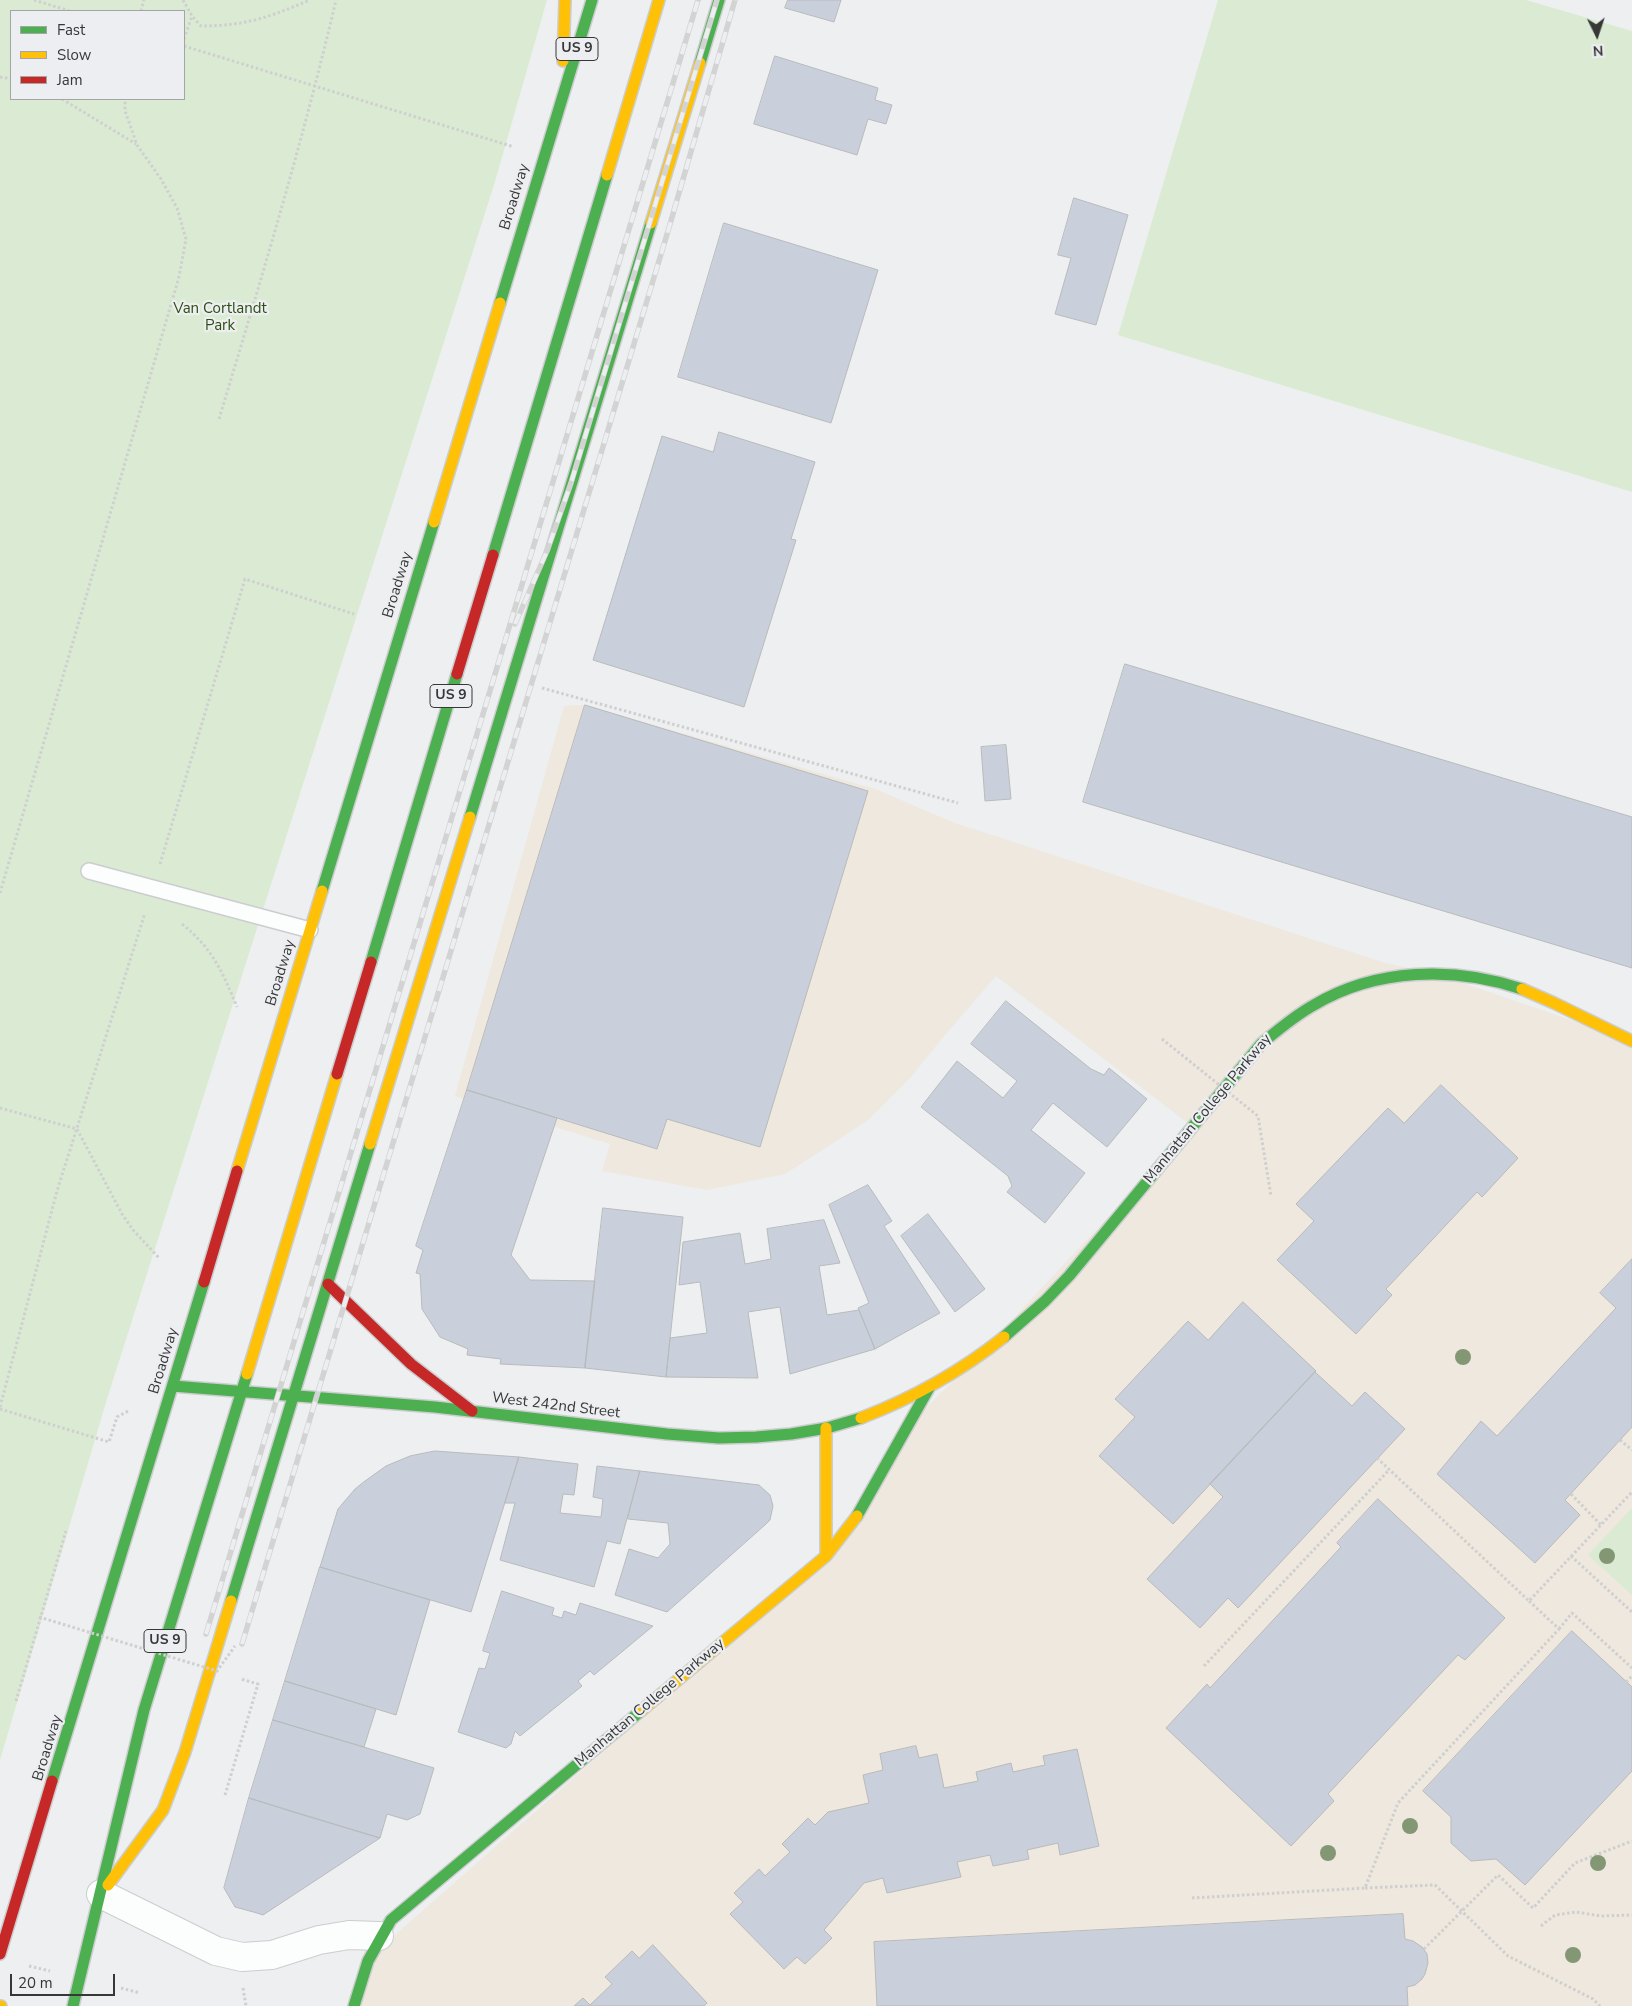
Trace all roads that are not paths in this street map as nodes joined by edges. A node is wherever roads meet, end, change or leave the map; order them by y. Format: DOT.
graph roads {
  1 [pos="565,0"];
  2 [pos="592,0"];
  3 [pos="659,0"];
  4 [pos="719,0"];
  5 [pos="562,97"];
  6 [pos="89,871"];
  7 [pos="310,930"];
  8 [pos="1632,1041"];
  9 [pos="328,1284"];
  10 [pos="172,1386"];
  11 [pos="929,1388"];
  12 [pos="242,1392"];
  13 [pos="294,1397"];
  14 [pos="472,1411"];
  15 [pos="826,1428"];
  16 [pos="826,1556"];
  17 [pos="101,1894"];
  18 [pos="380,1936"];
  19 [pos="0,1954"];
  20 [pos="73,2006"];
  21 [pos="354,2006"];
  1 -- 5 [label="main road"];
  2 -- 5 [label="main road, Broadway / US 9"];
  3 -- 12 [label="main road, US 9"];
  4 -- 9 [label="main road, US 9"];
  5 -- 7 [label="main road, Broadway / US 9"];
  6 -- 7 [label="lane"];
  7 -- 10 [label="main road, Broadway / US 9"];
  8 -- 11 [label="main road, Manhattan College Parkway"];
  9 -- 13 [label="main road, US 9"];
  9 -- 14 [label="main road"];
  10 -- 12 [label="main road, West 242nd Street"];
  10 -- 19 [label="main road, Broadway / US 9"];
  11 -- 15 [label="main road, West 242nd Street"];
  11 -- 16 [label="main road, Manhattan College Parkway"];
  12 -- 13 [label="main road, West 242nd Street"];
  12 -- 17 [label="main road, US 9"];
  13 -- 14 [label="main road, West 242nd Street"];
  13 -- 17 [label="main road, US 9"];
  14 -- 15 [label="main road, West 242nd Street"];
  15 -- 16 [label="main road"];
  16 -- 18 [label="main road, Manhattan College Parkway"];
  17 -- 18 [label="street"];
  17 -- 20 [label="main road, US 9"];
  18 -- 21 [label="main road, Manhattan College Parkway"];
}
